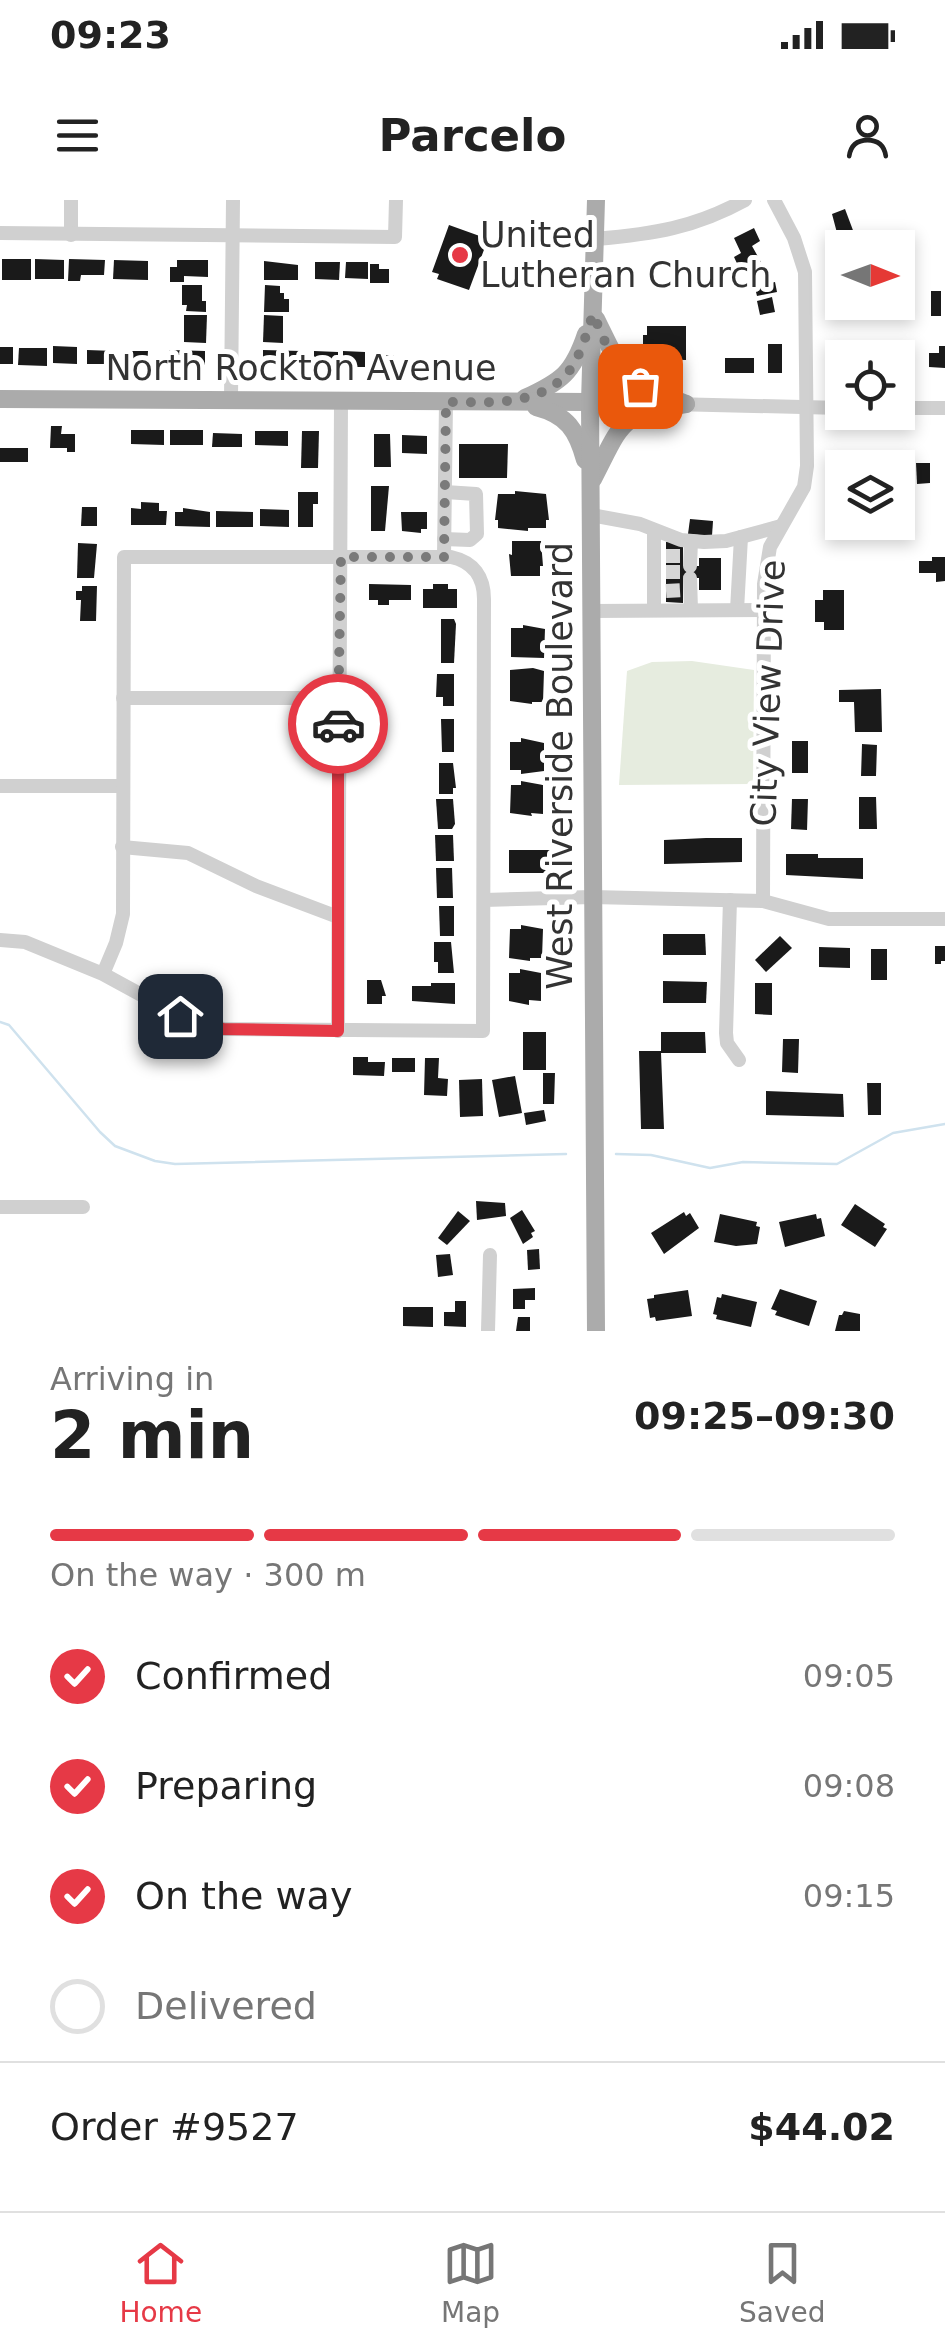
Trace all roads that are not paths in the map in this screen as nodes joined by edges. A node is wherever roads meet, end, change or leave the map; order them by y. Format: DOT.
graph roads {
  1 [pos="71,200"];
  2 [pos="232,200"];
  3 [pos="396,200"];
  4 [pos="596,200"];
  5 [pos="745,200"];
  6 [pos="774,200"];
  7 [pos="0,234"];
  8 [pos="232,234"];
  9 [pos="71,235"];
  10 [pos="596,239"];
  11 [pos="593,314"];
  12 [pos="0,399"];
  13 [pos="230,399"];
  14 [pos="341,402"];
  15 [pos="446,402"];
  16 [pos="516,402"];
  17 [pos="590,402"];
  18 [pos="686,404"];
  19 [pos="805,408"];
  20 [pos="825,408"];
  21 [pos="915,408"];
  22 [pos="945,408"];
  23 [pos="590,484"];
  24 [pos="445,492"];
  25 [pos="591,516"];
  26 [pos="781,526"];
  27 [pos="654,531"];
  28 [pos="741,537"];
  29 [pos="444,540"];
  30 [pos="341,557"];
  31 [pos="444,557"];
  32 [pos="688,568"];
  33 [pos="654,610"];
  34 [pos="691,610"];
  35 [pos="737,610"];
  36 [pos="764,610"];
  37 [pos="591,611"];
  38 [pos="123,698"];
  39 [pos="338,698"];
  40 [pos="0,786"];
  41 [pos="123,786"];
  42 [pos="122,847"];
  43 [pos="592,897"];
  44 [pos="484,900"];
  45 [pos="730,900"];
  46 [pos="763,900"];
  47 [pos="338,917"];
  48 [pos="945,919"];
  49 [pos="0,940"];
  50 [pos="103,974"];
  51 [pos="338,1031"];
  52 [pos="739,1060"];
  53 [pos="0,1207"];
  54 [pos="83,1207"];
  55 [pos="490,1255"];
  56 [pos="488,1331"];
  57 [pos="596,1331"];
  1 -- 9 [label="street"];
  2 -- 8 [label="street"];
  3 -- 8 [label="street"];
  4 -- 10 [label="main road, West Riverside Boulevard"];
  5 -- 10 [label="street"];
  6 -- 19 [label="street, City View Drive"];
  7 -- 9 [label="street"];
  8 -- 9 [label="street"];
  8 -- 13 [label="street"];
  10 -- 11 [label="main road, West Riverside Boulevard"];
  11 -- 16 [label="main road"];
  11 -- 17 [label="main road, West Riverside Boulevard"];
  11 -- 18 [label="main road"];
  12 -- 13 [label="main road, North Rockton Avenue"];
  13 -- 14 [label="main road, North Rockton Avenue"];
  14 -- 15 [label="main road, North Rockton Avenue"];
  14 -- 30 [label="street"];
  15 -- 16 [label="main road, North Rockton Avenue"];
  15 -- 24 [label="street"];
  16 -- 17 [label="main road, North Rockton Avenue"];
  16 -- 23 [label="main road"];
  17 -- 18 [label="street, North Rockton Avenue"];
  17 -- 23 [label="main road, West Riverside Boulevard"];
  18 -- 19 [label="street, North Rockton Avenue"];
  18 -- 23 [label="main road"];
  19 -- 20 [label="street, North Rockton Avenue"];
  19 -- 26 [label="street, City View Drive"];
  21 -- 22 [label="street"];
  23 -- 25 [label="main road, West Riverside Boulevard"];
  24 -- 29 [label="street"];
  24 -- 29 [label="street"];
  25 -- 27 [label="street"];
  25 -- 37 [label="main road, West Riverside Boulevard"];
  26 -- 28 [label="street"];
  26 -- 36 [label="street, City View Drive"];
  27 -- 32 [label="street"];
  27 -- 33 [label="street"];
  28 -- 32 [label="street"];
  28 -- 35 [label="street"];
  29 -- 31 [label="street"];
  30 -- 31 [label="street"];
  30 -- 38 [label="street"];
  30 -- 39 [label="street"];
  31 -- 44 [label="street"];
  32 -- 34 [label="street"];
  33 -- 34 [label="street"];
  33 -- 37 [label="street"];
  34 -- 35 [label="street"];
  35 -- 36 [label="street"];
  36 -- 46 [label="street, City View Drive"];
  37 -- 43 [label="main road, West Riverside Boulevard"];
  38 -- 39 [label="street"];
  38 -- 41 [label="street"];
  39 -- 47 [label="street"];
  40 -- 41 [label="street"];
  41 -- 42 [label="street"];
  42 -- 47 [label="street"];
  42 -- 50 [label="street"];
  43 -- 44 [label="street"];
  43 -- 45 [label="street"];
  43 -- 57 [label="main road, West Riverside Boulevard"];
  44 -- 51 [label="street"];
  45 -- 46 [label="street"];
  45 -- 52 [label="street"];
  46 -- 48 [label="street"];
  47 -- 51 [label="street"];
  49 -- 50 [label="street"];
  50 -- 51 [label="street"];
  53 -- 54 [label="street"];
  55 -- 56 [label="street"];
}
